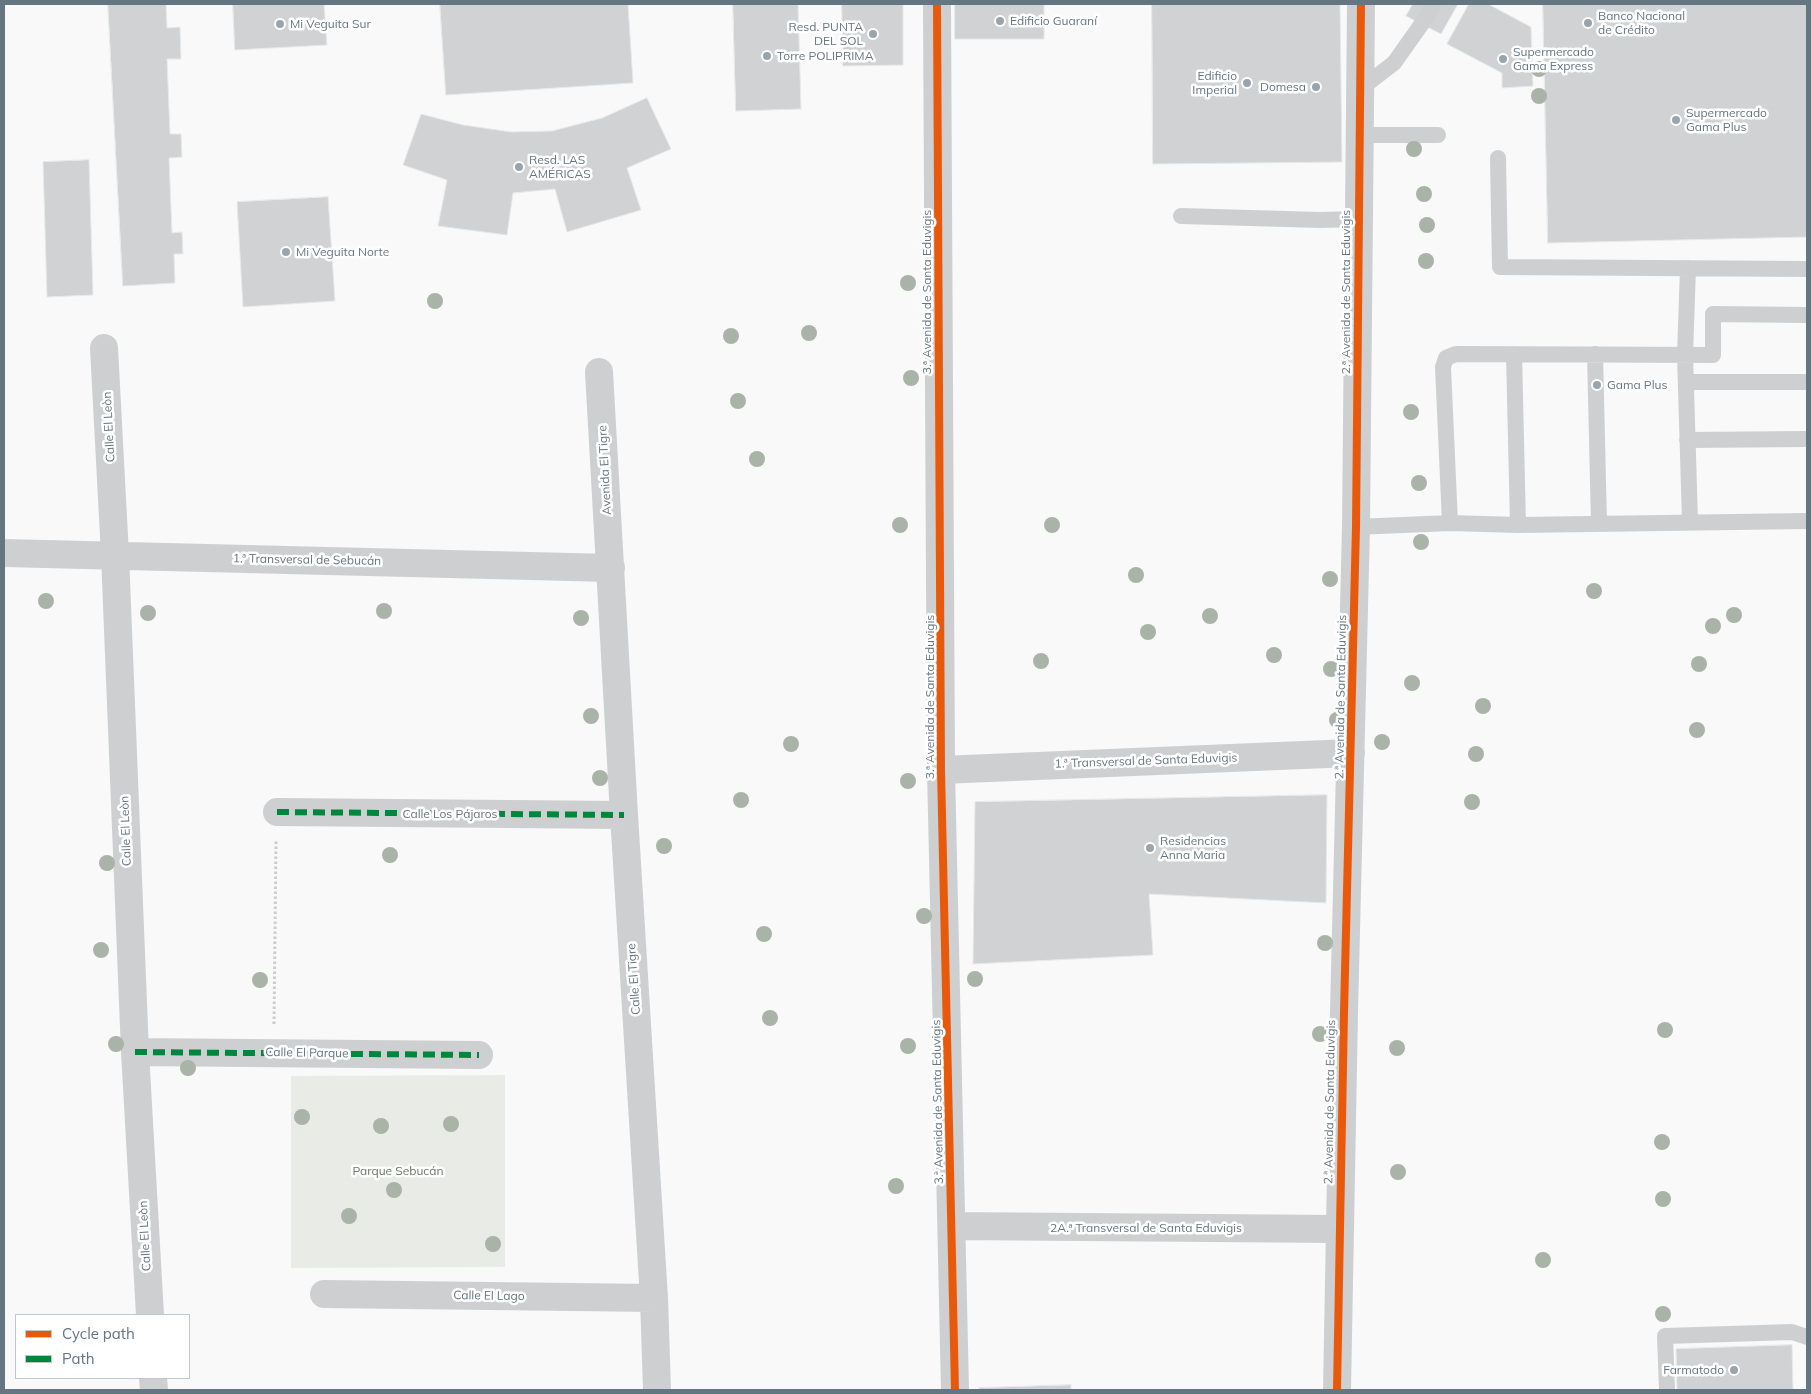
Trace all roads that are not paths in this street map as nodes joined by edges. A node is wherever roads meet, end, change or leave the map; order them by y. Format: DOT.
graph roads {
  1 [pos="937,4"];
  2 [pos="1361,4"];
  3 [pos="1433,4"];
  4 [pos="1359,90"];
  5 [pos="1359,135"];
  6 [pos="1438,135"];
  7 [pos="1498,158"];
  8 [pos="1181,216"];
  9 [pos="1358,219"];
  10 [pos="1688,268"];
  11 [pos="1807,269"];
  12 [pos="1807,315"];
  13 [pos="104,348"];
  14 [pos="1514,354"];
  15 [pos="1595,354"];
  16 [pos="1685,355"];
  17 [pos="599,372"];
  18 [pos="1687,382"];
  19 [pos="1807,382"];
  20 [pos="1807,438"];
  21 [pos="1687,440"];
  22 [pos="1690,521"];
  23 [pos="1807,521"];
  24 [pos="1450,523"];
  25 [pos="1599,524"];
  26 [pos="1518,525"];
  27 [pos="1356,527"];
  28 [pos="4,552"];
  29 [pos="116,555"];
  30 [pos="611,568"];
  31 [pos="1351,753"];
  32 [pos="941,770"];
  33 [pos="276,812"];
  34 [pos="624,815"];
  35 [pos="135,1052"];
  36 [pos="479,1055"];
  37 [pos="952,1226"];
  38 [pos="1339,1229"];
  39 [pos="324,1294"];
  40 [pos="654,1298"];
  41 [pos="150,1314"];
  42 [pos="1807,1337"];
  43 [pos="657,1390"];
  44 [pos="955,1390"];
  45 [pos="1337,1390"];
  46 [pos="1667,1390"];
  1 -- 32 [label="street, 3.ª Avenida de Santa Eduvigis"];
  2 -- 4 [label="street, 2.ª Avenida de Santa Eduvigis"];
  3 -- 4 [label="lane"];
  4 -- 5 [label="street, 2.ª Avenida de Santa Eduvigis"];
  5 -- 6 [label="lane"];
  5 -- 9 [label="street, 2.ª Avenida de Santa Eduvigis"];
  7 -- 10 [label="lane"];
  8 -- 9 [label="lane"];
  9 -- 27 [label="street, 2.ª Avenida de Santa Eduvigis"];
  10 -- 11 [label="lane"];
  10 -- 16 [label="lane"];
  12 -- 16 [label="lane"];
  13 -- 29 [label="street, Calle El Leòn"];
  14 -- 15 [label="lane"];
  14 -- 24 [label="lane"];
  14 -- 26 [label="lane"];
  15 -- 16 [label="lane"];
  15 -- 25 [label="lane"];
  16 -- 18 [label="lane"];
  17 -- 30 [label="street, Avenida El Tigre"];
  18 -- 19 [label="lane"];
  18 -- 21 [label="lane"];
  20 -- 21 [label="lane"];
  21 -- 22 [label="lane"];
  22 -- 23 [label="lane"];
  22 -- 25 [label="lane"];
  24 -- 26 [label="lane"];
  24 -- 27 [label="lane"];
  25 -- 26 [label="lane"];
  27 -- 31 [label="street, 2.ª Avenida de Santa Eduvigis"];
  28 -- 29 [label="street, 1.ª Transversal de Sebucán"];
  29 -- 30 [label="street, 1.ª Transversal de Sebucán"];
  29 -- 35 [label="street, Calle El Leòn"];
  30 -- 34 [label="street, Calle El Tigre"];
  31 -- 32 [label="street, 1.ª Transversal de Santa Eduvigis"];
  31 -- 38 [label="street, 2.ª Avenida de Santa Eduvigis"];
  32 -- 37 [label="street, 3.ª Avenida de Santa Eduvigis"];
  33 -- 34 [label="street, Calle Los Pájaros"];
  34 -- 40 [label="street, Calle El Tigre"];
  35 -- 36 [label="street, Calle El Parque"];
  35 -- 41 [label="street, Calle El Leòn"];
  37 -- 38 [label="street, 2A.ª Transversal de Santa Eduvigis"];
  37 -- 44 [label="street, 3.ª Avenida de Santa Eduvigis"];
  38 -- 45 [label="street, 2.ª Avenida de Santa Eduvigis"];
  39 -- 40 [label="street, Calle El Lago"];
  40 -- 43 [label="street, Calle El Tigre"];
  42 -- 46 [label="lane"];
}
